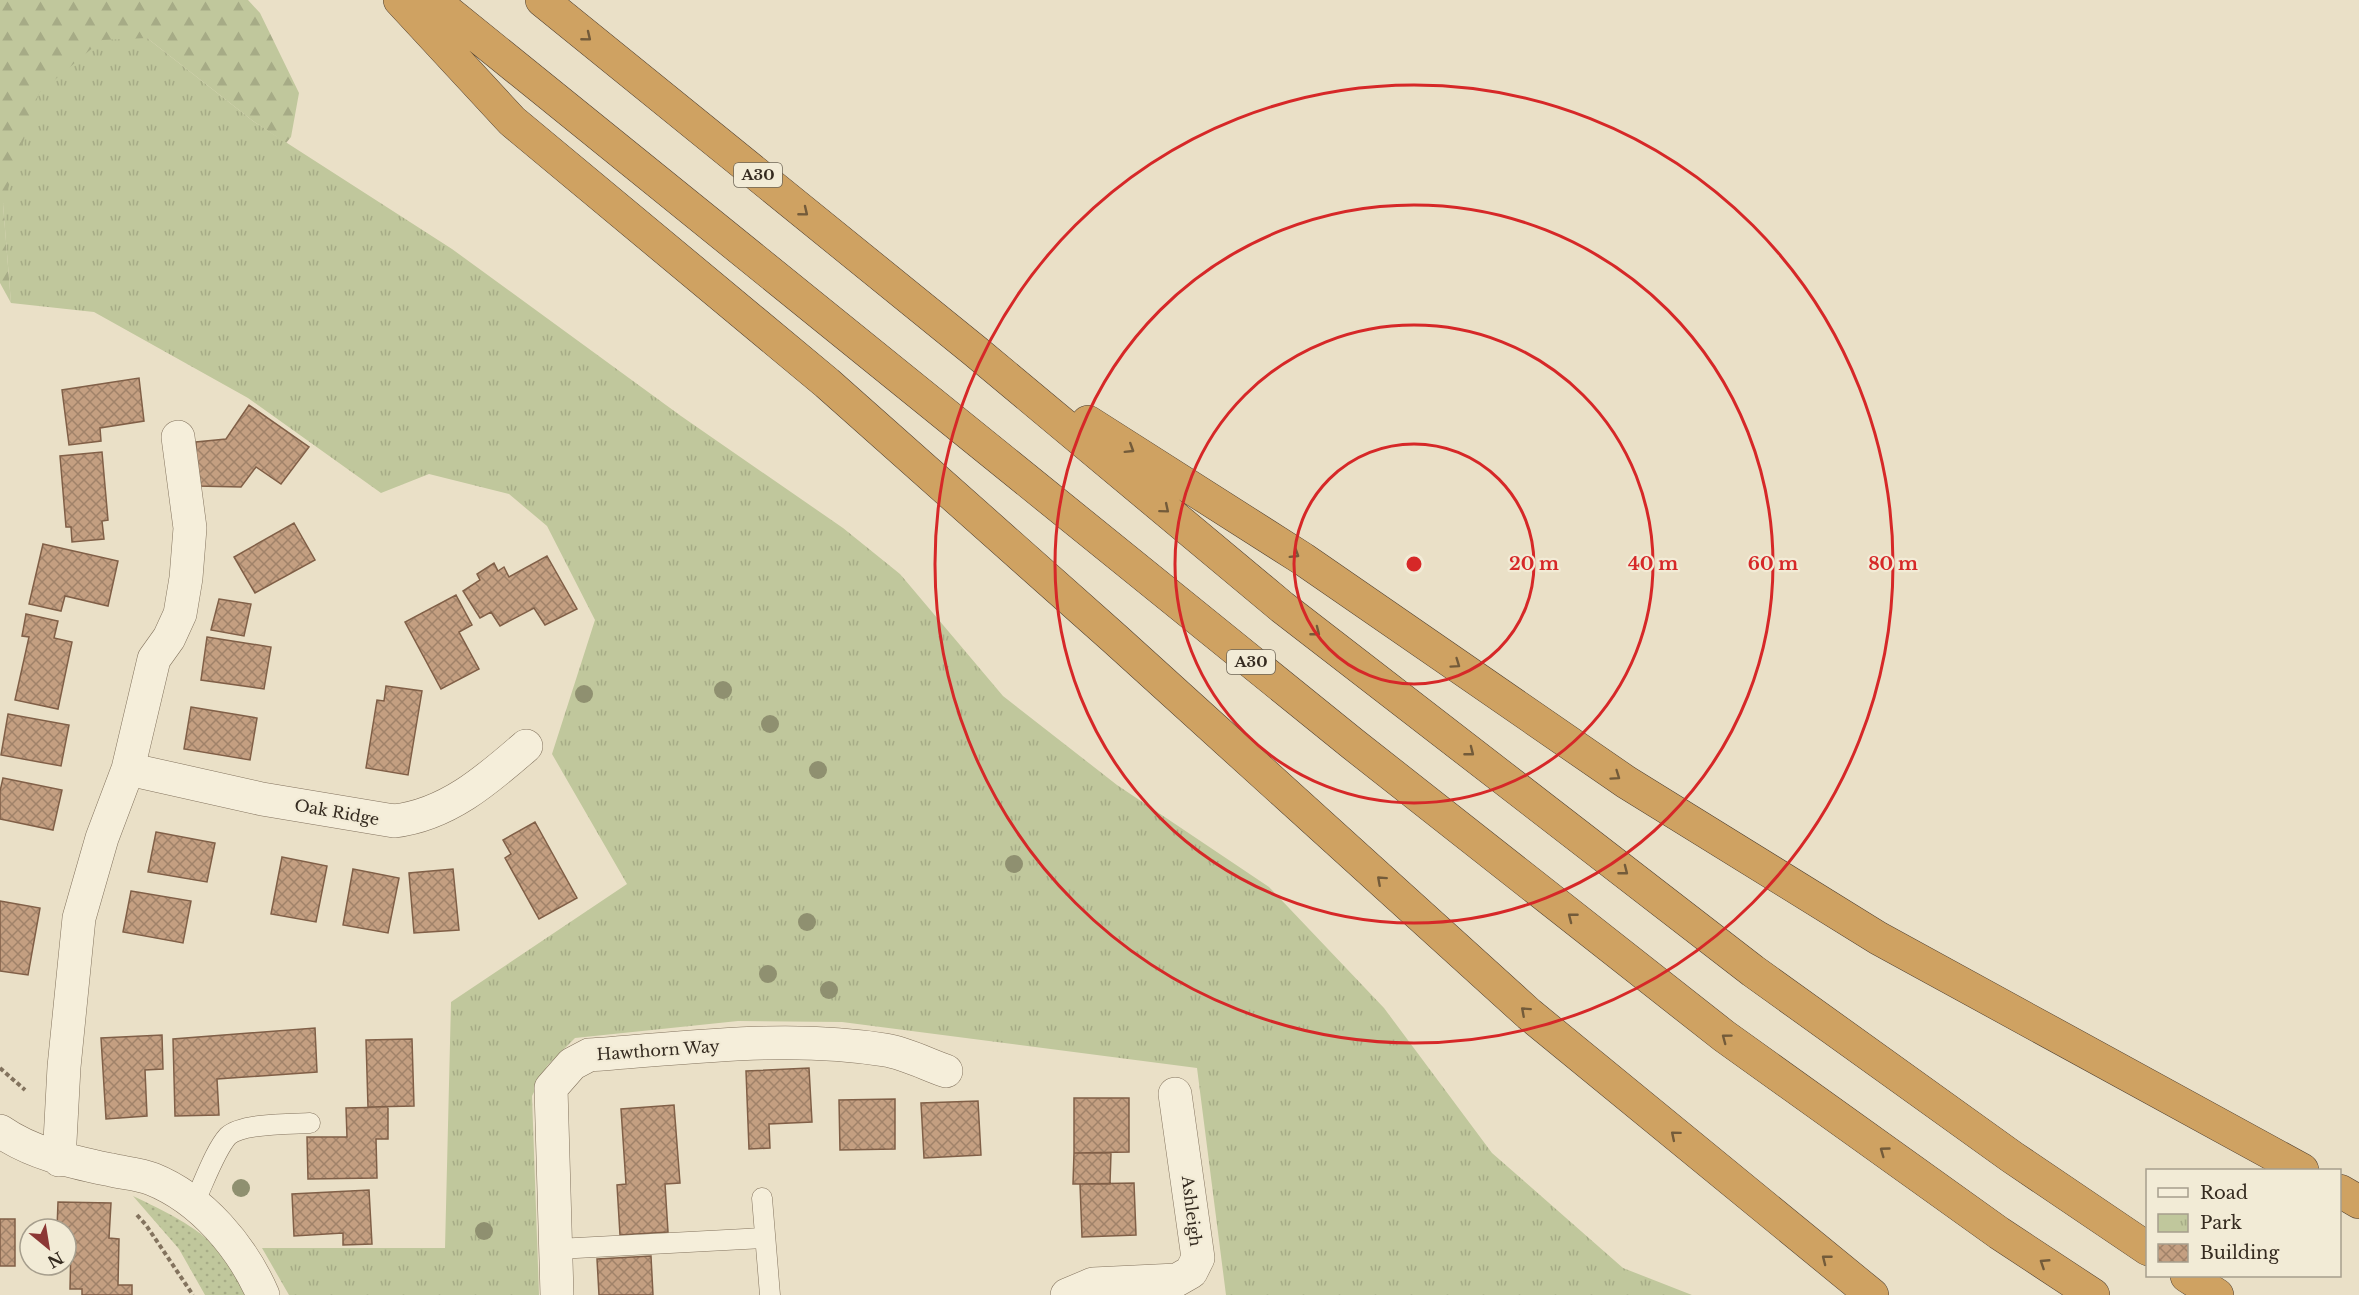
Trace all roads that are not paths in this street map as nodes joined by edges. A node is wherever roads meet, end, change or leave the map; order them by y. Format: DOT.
graph roads {
  1 [pos="400,0"];
  2 [pos="433,0"];
  3 [pos="542,0"];
  4 [pos="975,351"];
  5 [pos="178,438"];
  6 [pos="526,746"];
  7 [pos="128,770"];
  8 [pos="946,1071"];
  9 [pos="1175,1094"];
  10 [pos="310,1123"];
  11 [pos="0,1131"];
  12 [pos="59,1160"];
  13 [pos="2299,1169"];
  14 [pos="2341,1192"];
  15 [pos="762,1198"];
  16 [pos="2359,1202"];
  17 [pos="195,1203"];
  18 [pos="764,1238"];
  19 [pos="2146,1248"];
  20 [pos="556,1249"];
  21 [pos="2190,1277"];
  22 [pos="1184,1287"];
  23 [pos="263,1295"];
  24 [pos="557,1295"];
  25 [pos="770,1295"];
  26 [pos="1068,1295"];
  27 [pos="1872,1295"];
  28 [pos="2093,1295"];
  29 [pos="2217,1295"];
  27 -- 1 [label="highway, one-way"];
  28 -- 2 [label="highway, A30, one-way"];
  3 -- 4 [label="highway, A30, one-way"];
  4 -- 13 [label="highway, one-way"];
  4 -- 19 [label="highway, A30, one-way"];
  5 -- 7 [label="street"];
  6 -- 7 [label="street, Oak Ridge"];
  7 -- 12 [label="street"];
  8 -- 20 [label="street, Hawthorn Way"];
  9 -- 22 [label="street, Ashleigh"];
  10 -- 17 [label="lane"];
  11 -- 12 [label="street"];
  12 -- 17 [label="street"];
  14 -- 16 [label="highway"];
  15 -- 18 [label="lane"];
  17 -- 23 [label="street"];
  18 -- 20 [label="lane"];
  18 -- 25 [label="lane"];
  20 -- 24 [label="street, Hawthorn Way"];
  21 -- 29 [label="highway"];
  22 -- 26 [label="street, Ashleigh"];
}
